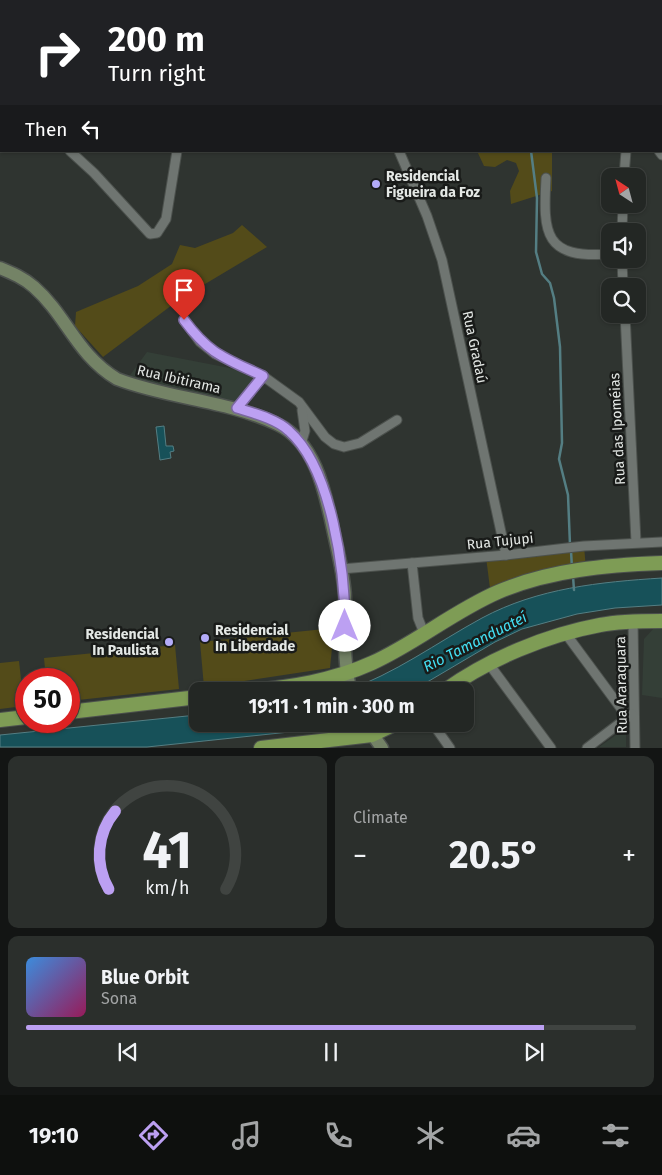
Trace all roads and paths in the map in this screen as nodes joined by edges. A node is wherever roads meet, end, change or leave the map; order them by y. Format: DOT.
graph roads {
  1 [pos="71,152"];
  2 [pos="178,152"];
  3 [pos="399,152"];
  4 [pos="626,152"];
  5 [pos="625,168"];
  6 [pos="546,178"];
  7 [pos="601,254"];
  8 [pos="0,268"];
  9 [pos="184,320"];
  10 [pos="625,323"];
  11 [pos="263,376"];
  12 [pos="299,402"];
  13 [pos="237,408"];
  14 [pos="397,420"];
  15 [pos="301,444"];
  16 [pos="636,542"];
  17 [pos="662,542"];
  18 [pos="506,555"];
  19 [pos="412,562"];
  20 [pos="662,563"];
  21 [pos="341,570"];
  22 [pos="633,621"];
  23 [pos="662,621"];
  24 [pos="424,633"];
  25 [pos="566,634"];
  26 [pos="490,664"];
  27 [pos="349,682"];
  28 [pos="459,682"];
  29 [pos="189,698"];
  30 [pos="80,711"];
  31 [pos="631,715"];
  32 [pos="15,718"];
  33 [pos="0,720"];
  34 [pos="347,732"];
  35 [pos="371,732"];
  36 [pos="439,732"];
  37 [pos="262,748"];
  38 [pos="382,748"];
  39 [pos="450,748"];
  40 [pos="551,748"];
  41 [pos="587,748"];
  42 [pos="635,748"];
  1 -- 2 [label="street"];
  3 -- 18 [label="street, Rua Gradaú"];
  4 -- 5 [label="street"];
  6 -- 7 [label="street"];
  8 -- 13 [label="main road, Rua Ibitirama"];
  9 -- 11 [label="street"];
  10 -- 16 [label="street, Rua das Ipoméias"];
  11 -- 12 [label="street"];
  11 -- 13 [label="street"];
  12 -- 14 [label="street"];
  12 -- 15 [label="street"];
  13 -- 15 [label="main road, Rua Ibitirama"];
  15 -- 21 [label="main road, Rua Ibitirama"];
  16 -- 17 [label="street, Rua Tujupi"];
  16 -- 18 [label="street, Rua Tujupi"];
  18 -- 19 [label="street, Rua Tujupi"];
  19 -- 21 [label="street, Rua Tujupi"];
  19 -- 24 [label="street"];
  20 -- 24 [label="highway"];
  21 -- 27 [label="main road, Rua Ibitirama"];
  22 -- 23 [label="highway"];
  22 -- 25 [label="highway"];
  22 -- 31 [label="street, Rua Araraquara"];
  24 -- 27 [label="highway"];
  25 -- 26 [label="highway"];
  25 -- 31 [label="street"];
  26 -- 28 [label="highway"];
  26 -- 40 [label="street"];
  29 -- 30 [label="highway"];
  31 -- 41 [label="street"];
  31 -- 42 [label="street, Rua Araraquara"];
  32 -- 33 [label="highway"];
  34 -- 37 [label="highway"];
  35 -- 38 [label="main road"];
  36 -- 39 [label="street"];
}
